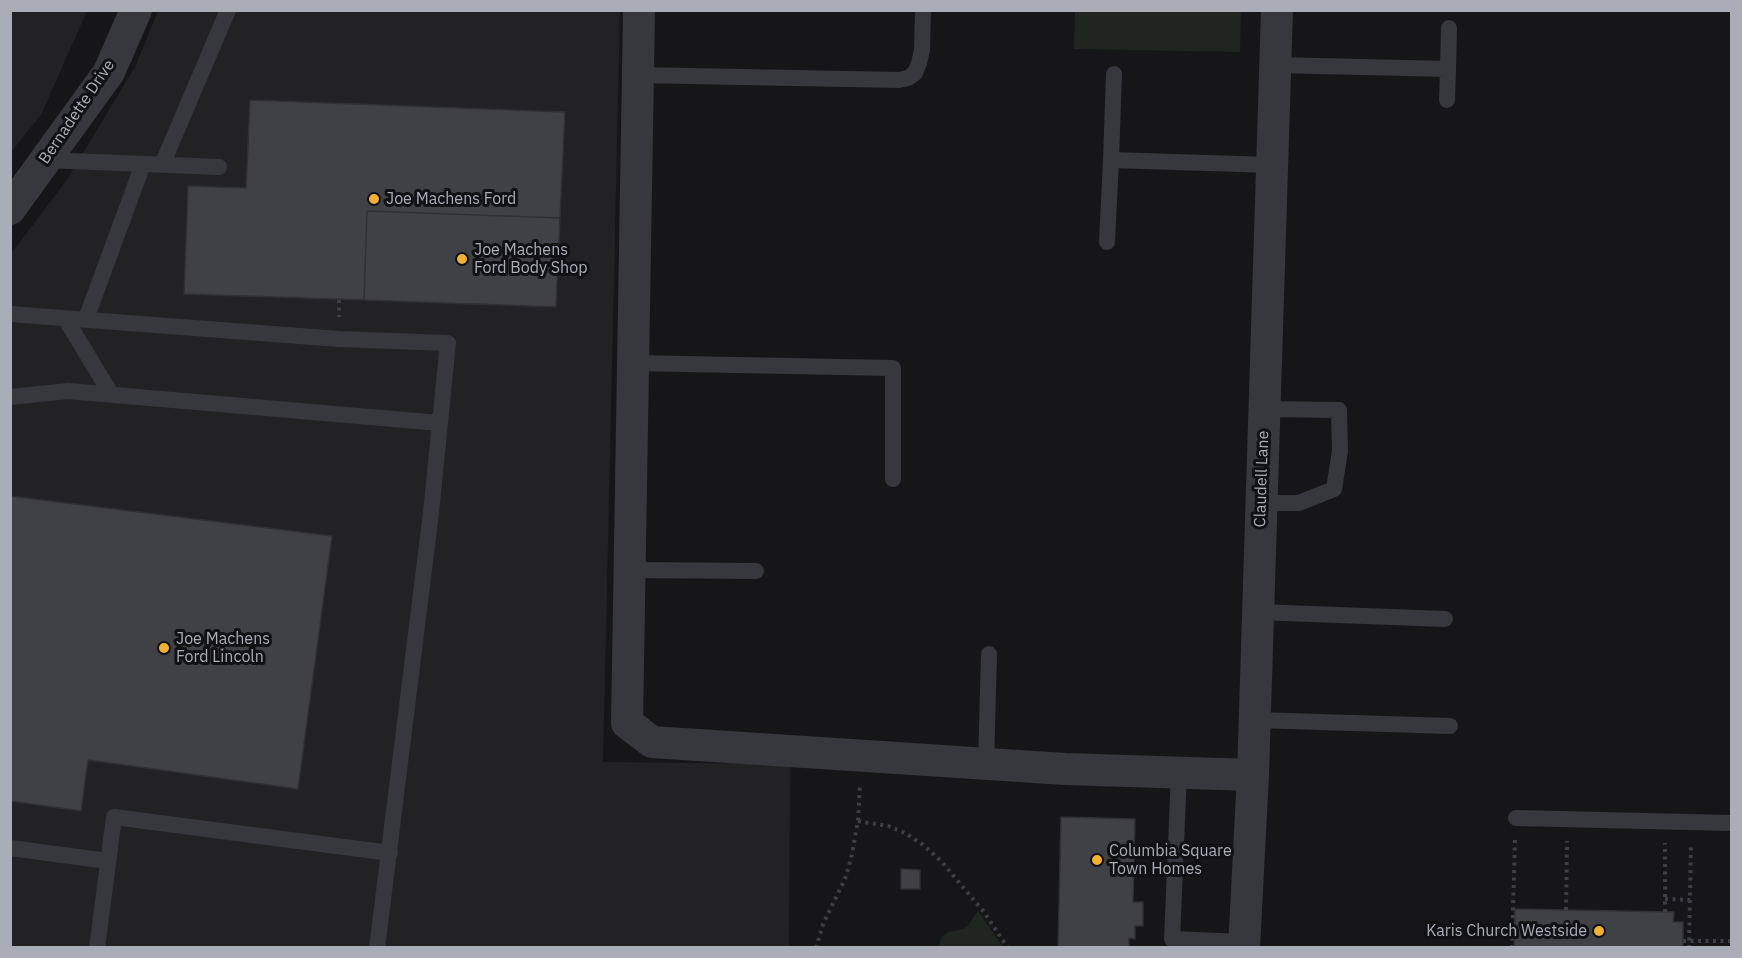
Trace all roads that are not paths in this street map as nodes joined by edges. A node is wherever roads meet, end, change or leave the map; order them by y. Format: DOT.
graph roads {
  1 [pos="136,10"];
  2 [pos="228,10"];
  3 [pos="639,10"];
  4 [pos="923,10"];
  5 [pos="1277,10"];
  6 [pos="1449,28"];
  7 [pos="1275,65"];
  8 [pos="1448,69"];
  9 [pos="1114,74"];
  10 [pos="638,75"];
  11 [pos="1447,100"];
  12 [pos="45,160"];
  13 [pos="1111,160"];
  14 [pos="143,164"];
  15 [pos="162,165"];
  16 [pos="1272,165"];
  17 [pos="219,167"];
  18 [pos="10,209"];
  19 [pos="1107,242"];
  20 [pos="10,314"];
  21 [pos="65,318"];
  22 [pos="86,320"];
  23 [pos="633,363"];
  24 [pos="111,394"];
  25 [pos="10,397"];
  26 [pos="1264,409"];
  27 [pos="440,423"];
  28 [pos="892,479"];
  29 [pos="1262,503"];
  30 [pos="629,570"];
  31 [pos="756,571"];
  32 [pos="1258,612"];
  33 [pos="1445,620"];
  34 [pos="989,654"];
  35 [pos="1255,720"];
  36 [pos="1450,726"];
  37 [pos="986,764"];
  38 [pos="1179,773"];
  39 [pos="1253,775"];
  40 [pos="1516,818"];
  41 [pos="1731,823"];
  42 [pos="10,848"];
  43 [pos="390,852"];
  44 [pos="108,861"];
  45 [pos="1172,943"];
  46 [pos="1244,945"];
  47 [pos="97,948"];
  48 [pos="377,948"];
  1 -- 12 [label="street, Bernadette Drive"];
  2 -- 15 [label="lane"];
  3 -- 10 [label="street"];
  4 -- 10 [label="lane"];
  5 -- 7 [label="street, Claudell Lane"];
  6 -- 8 [label="lane"];
  7 -- 8 [label="lane"];
  7 -- 16 [label="street, Claudell Lane"];
  8 -- 11 [label="lane"];
  9 -- 13 [label="lane"];
  10 -- 23 [label="street"];
  12 -- 14 [label="lane"];
  12 -- 18 [label="street, Bernadette Drive"];
  13 -- 16 [label="lane"];
  13 -- 19 [label="lane"];
  14 -- 15 [label="lane"];
  14 -- 22 [label="lane"];
  15 -- 17 [label="lane"];
  16 -- 26 [label="street, Claudell Lane"];
  20 -- 21 [label="lane"];
  21 -- 22 [label="lane"];
  21 -- 24 [label="lane"];
  22 -- 27 [label="lane"];
  23 -- 28 [label="lane"];
  23 -- 30 [label="street"];
  24 -- 25 [label="lane"];
  24 -- 27 [label="lane"];
  26 -- 29 [label="street, Claudell Lane"];
  26 -- 29 [label="lane"];
  27 -- 43 [label="lane"];
  29 -- 32 [label="street, Claudell Lane"];
  30 -- 31 [label="lane"];
  30 -- 37 [label="street"];
  32 -- 33 [label="lane"];
  32 -- 35 [label="street, Claudell Lane"];
  34 -- 37 [label="lane"];
  35 -- 36 [label="lane"];
  35 -- 39 [label="street, Claudell Lane"];
  37 -- 38 [label="street"];
  38 -- 39 [label="street"];
  38 -- 45 [label="lane"];
  39 -- 46 [label="street, Claudell Lane"];
  40 -- 41 [label="lane"];
  42 -- 44 [label="lane"];
  43 -- 44 [label="lane"];
  43 -- 48 [label="lane"];
  44 -- 47 [label="lane"];
  45 -- 46 [label="lane"];
}
